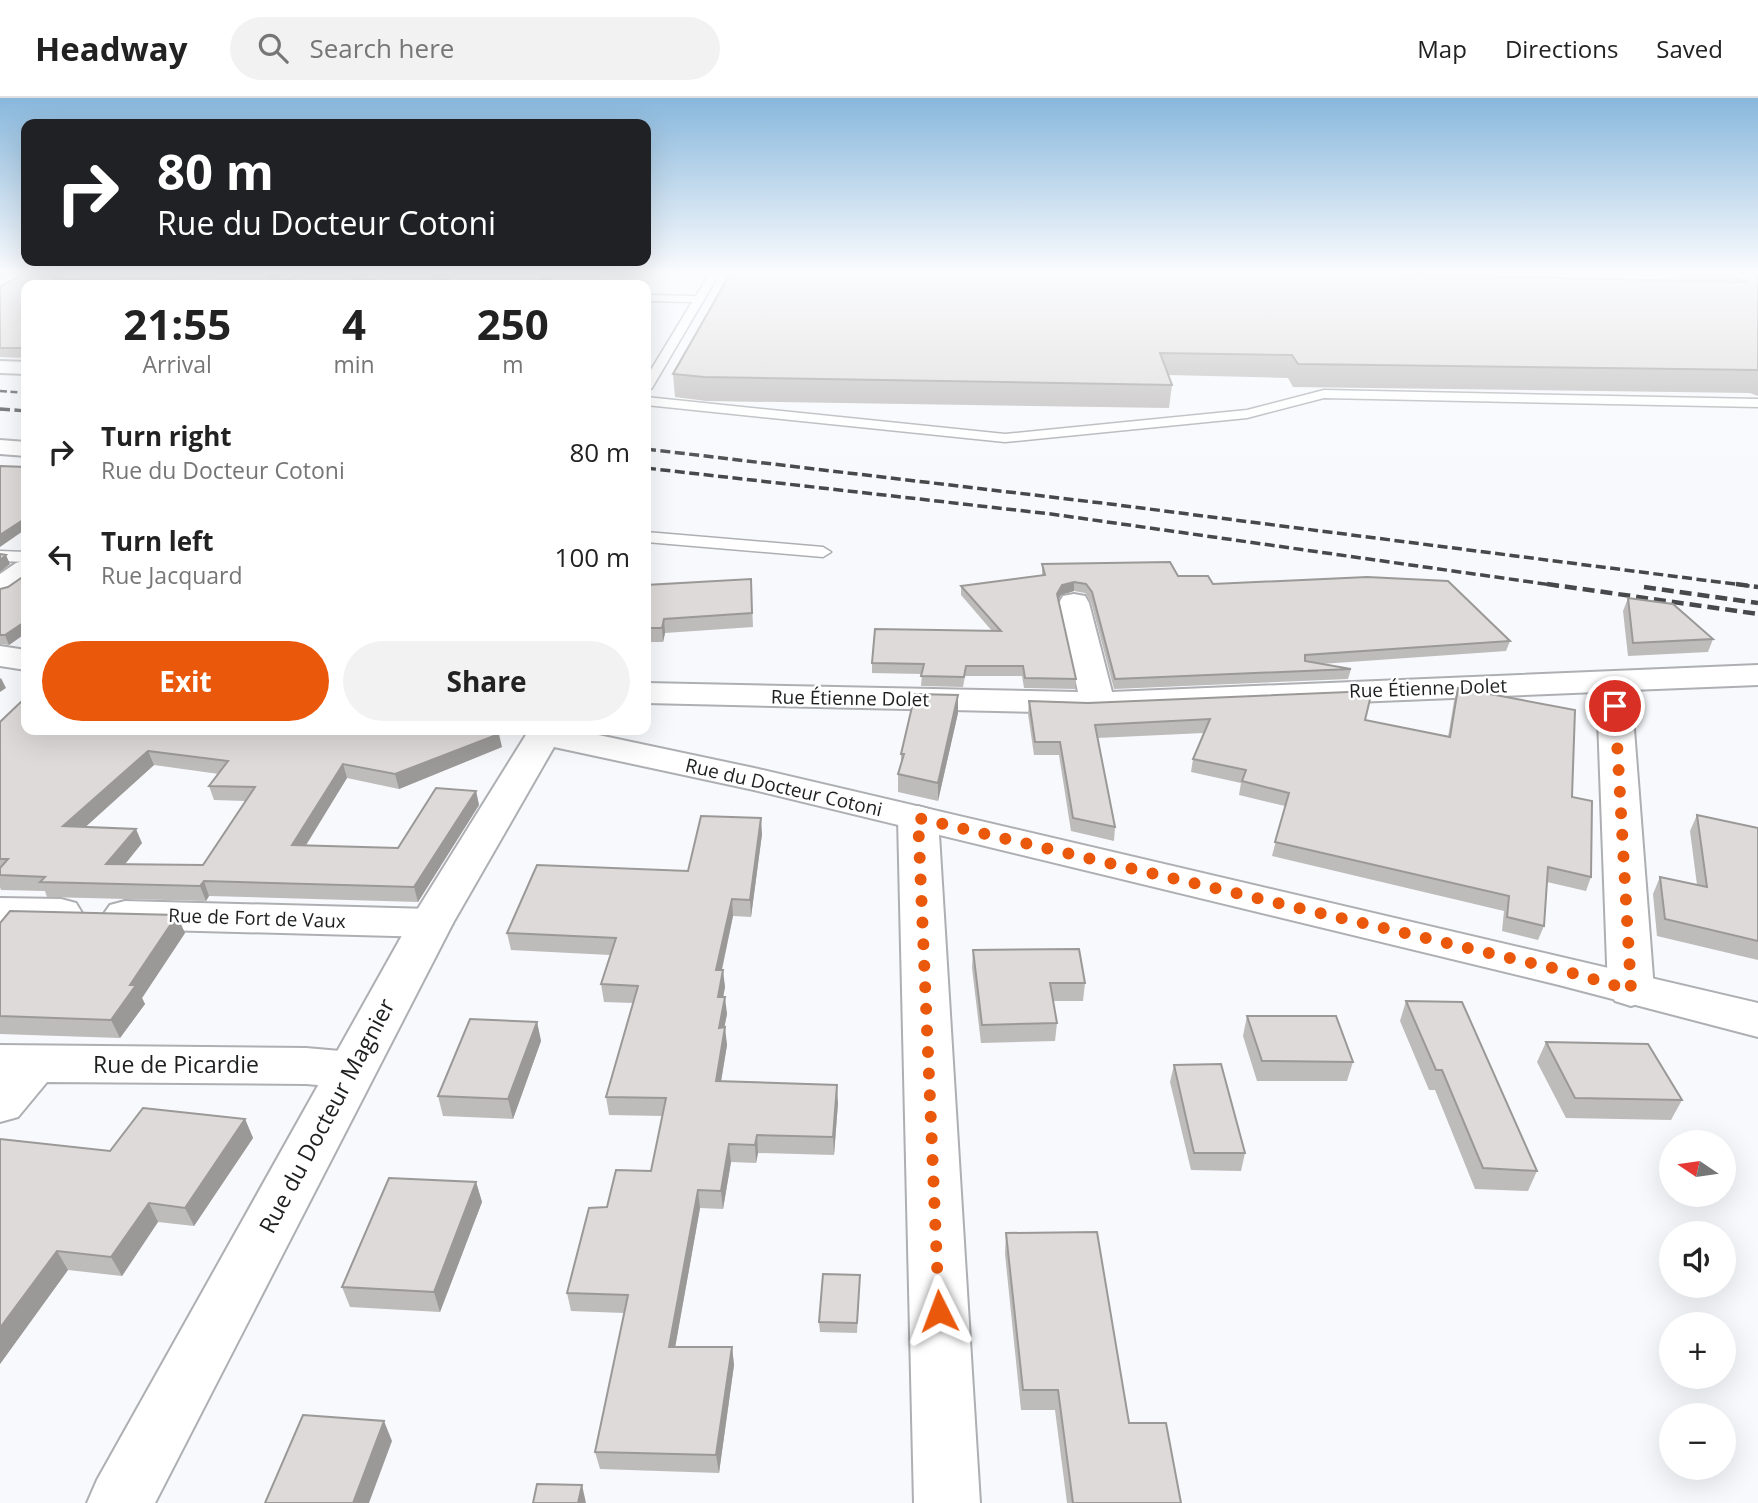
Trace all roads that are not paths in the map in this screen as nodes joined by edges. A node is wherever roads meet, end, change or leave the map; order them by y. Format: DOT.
graph roads {
  1 [pos="675,340"];
  2 [pos="0,367"];
  3 [pos="21,368"];
  4 [pos="651,380"];
  5 [pos="651,402"];
  6 [pos="1758,403"];
  7 [pos="0,447"];
  8 [pos="21,449"];
  9 [pos="651,537"];
  10 [pos="823,552"];
  11 [pos="0,556"];
  12 [pos="21,557"];
  13 [pos="21,573"];
  14 [pos="0,588"];
  15 [pos="1074,603"];
  16 [pos="0,656"];
  17 [pos="21,659"];
  18 [pos="1758,674"];
  19 [pos="1613,681"];
  20 [pos="651,693"];
  21 [pos="1097,702"];
  22 [pos="542,735"];
  23 [pos="557,735"];
  24 [pos="918,818"];
  25 [pos="0,912"];
  26 [pos="431,923"];
  27 [pos="1631,990"];
  28 [pos="1758,1020"];
  29 [pos="16,1064"];
  30 [pos="352,1070"];
  31 [pos="0,1102"];
  32 [pos="120,1503"];
  33 [pos="947,1503"];
  1 -- 4 [label="lane"];
  2 -- 3 [label="street"];
  5 -- 6 [label="lane"];
  7 -- 8 [label="street"];
  9 -- 10 [label="lane"];
  11 -- 12 [label="lane"];
  13 -- 14 [label="street"];
  15 -- 21 [label="street"];
  16 -- 17 [label="street"];
  18 -- 19 [label="street, Rue Étienne Dolet"];
  19 -- 21 [label="street, Rue Étienne Dolet"];
  19 -- 27 [label="street"];
  20 -- 21 [label="street, Rue Étienne Dolet"];
  22 -- 26 [label="street, Rue du Docteur Magnier"];
  23 -- 24 [label="street, Rue du Docteur Cotoni"];
  24 -- 27 [label="street, Rue du Docteur Cotoni"];
  24 -- 33 [label="street"];
  25 -- 26 [label="street, Rue de Fort de Vaux"];
  26 -- 30 [label="street, Rue du Docteur Magnier"];
  27 -- 28 [label="street, Rue du Docteur Cotoni"];
  29 -- 30 [label="street, Rue de Picardie"];
  29 -- 31 [label="street"];
  30 -- 32 [label="street, Rue du Docteur Magnier"];
}
